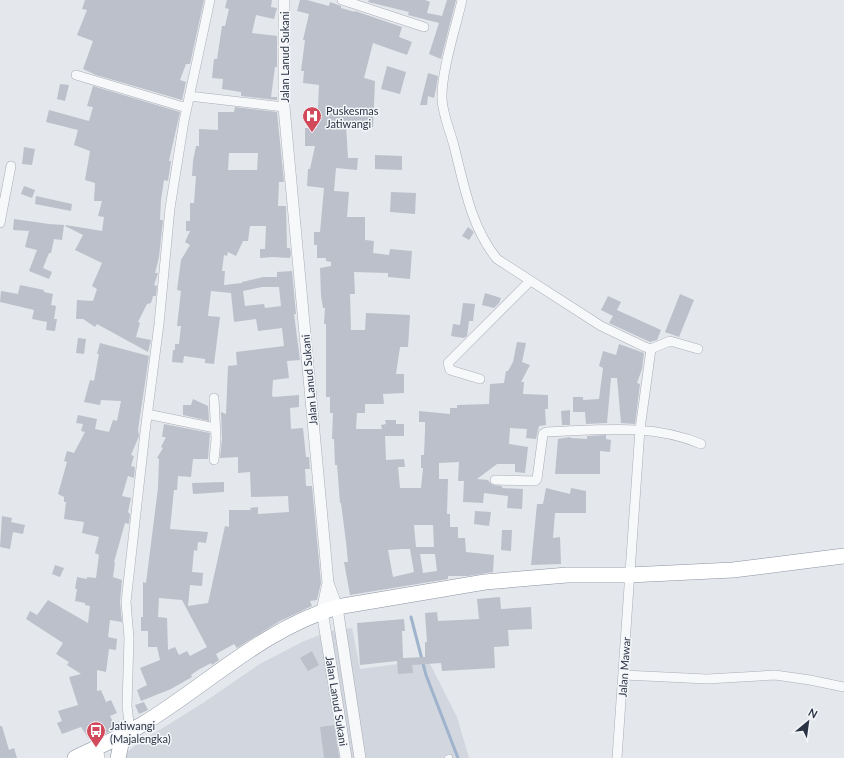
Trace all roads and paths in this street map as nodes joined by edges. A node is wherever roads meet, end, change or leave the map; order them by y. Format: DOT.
graph roads {
  1 [pos="210,0"];
  2 [pos="284,0"];
  3 [pos="342,0"];
  4 [pos="462,0"];
  5 [pos="424,27"];
  6 [pos="76,75"];
  7 [pos="189,96"];
  8 [pos="284,107"];
  9 [pos="187,108"];
  10 [pos="11,166"];
  11 [pos="0,223"];
  12 [pos="530,281"];
  13 [pos="651,349"];
  14 [pos="698,349"];
  15 [pos="480,379"];
  16 [pos="214,398"];
  17 [pos="147,414"];
  18 [pos="215,428"];
  19 [pos="640,429"];
  20 [pos="701,444"];
  21 [pos="214,460"];
  22 [pos="495,480"];
  23 [pos="844,556"];
  24 [pos="629,575"];
  25 [pos="328,584"];
  26 [pos="337,607"];
  27 [pos="322,611"];
  28 [pos="624,675"];
  29 [pos="844,687"];
  30 [pos="126,733"];
  31 [pos="97,753"];
  32 [pos="75,758"];
  33 [pos="118,758"];
  34 [pos="346,758"];
  35 [pos="360,758"];
  36 [pos="617,758"];
  1 -- 7 [label="street"];
  2 -- 8 [label="street, Jalan Lanud Sukani"];
  3 -- 5 [label="street"];
  4 -- 12 [label="street"];
  6 -- 9 [label="street"];
  7 -- 8 [label="street"];
  7 -- 9 [label="street"];
  8 -- 25 [label="street, Jalan Lanud Sukani"];
  9 -- 17 [label="street"];
  10 -- 11 [label="street"];
  12 -- 13 [label="street"];
  12 -- 15 [label="street"];
  13 -- 14 [label="street"];
  13 -- 19 [label="street, Jalan Mawar"];
  16 -- 18 [label="street"];
  17 -- 18 [label="street"];
  17 -- 30 [label="street"];
  18 -- 21 [label="street"];
  19 -- 20 [label="street"];
  19 -- 22 [label="street"];
  19 -- 24 [label="street, Jalan Mawar"];
  23 -- 24 [label="highway"];
  24 -- 26 [label="highway"];
  24 -- 28 [label="street, Jalan Mawar"];
  25 -- 26 [label="street"];
  25 -- 27 [label="street, Jalan Lanud Sukani"];
  26 -- 27 [label="highway"];
  26 -- 35 [label="street"];
  27 -- 30 [label="highway"];
  27 -- 34 [label="street, Jalan Lanud Sukani"];
  28 -- 29 [label="street"];
  28 -- 36 [label="street, Jalan Mawar"];
  30 -- 31 [label="highway"];
  30 -- 33 [label="highway"];
  31 -- 32 [label="highway"];
}
